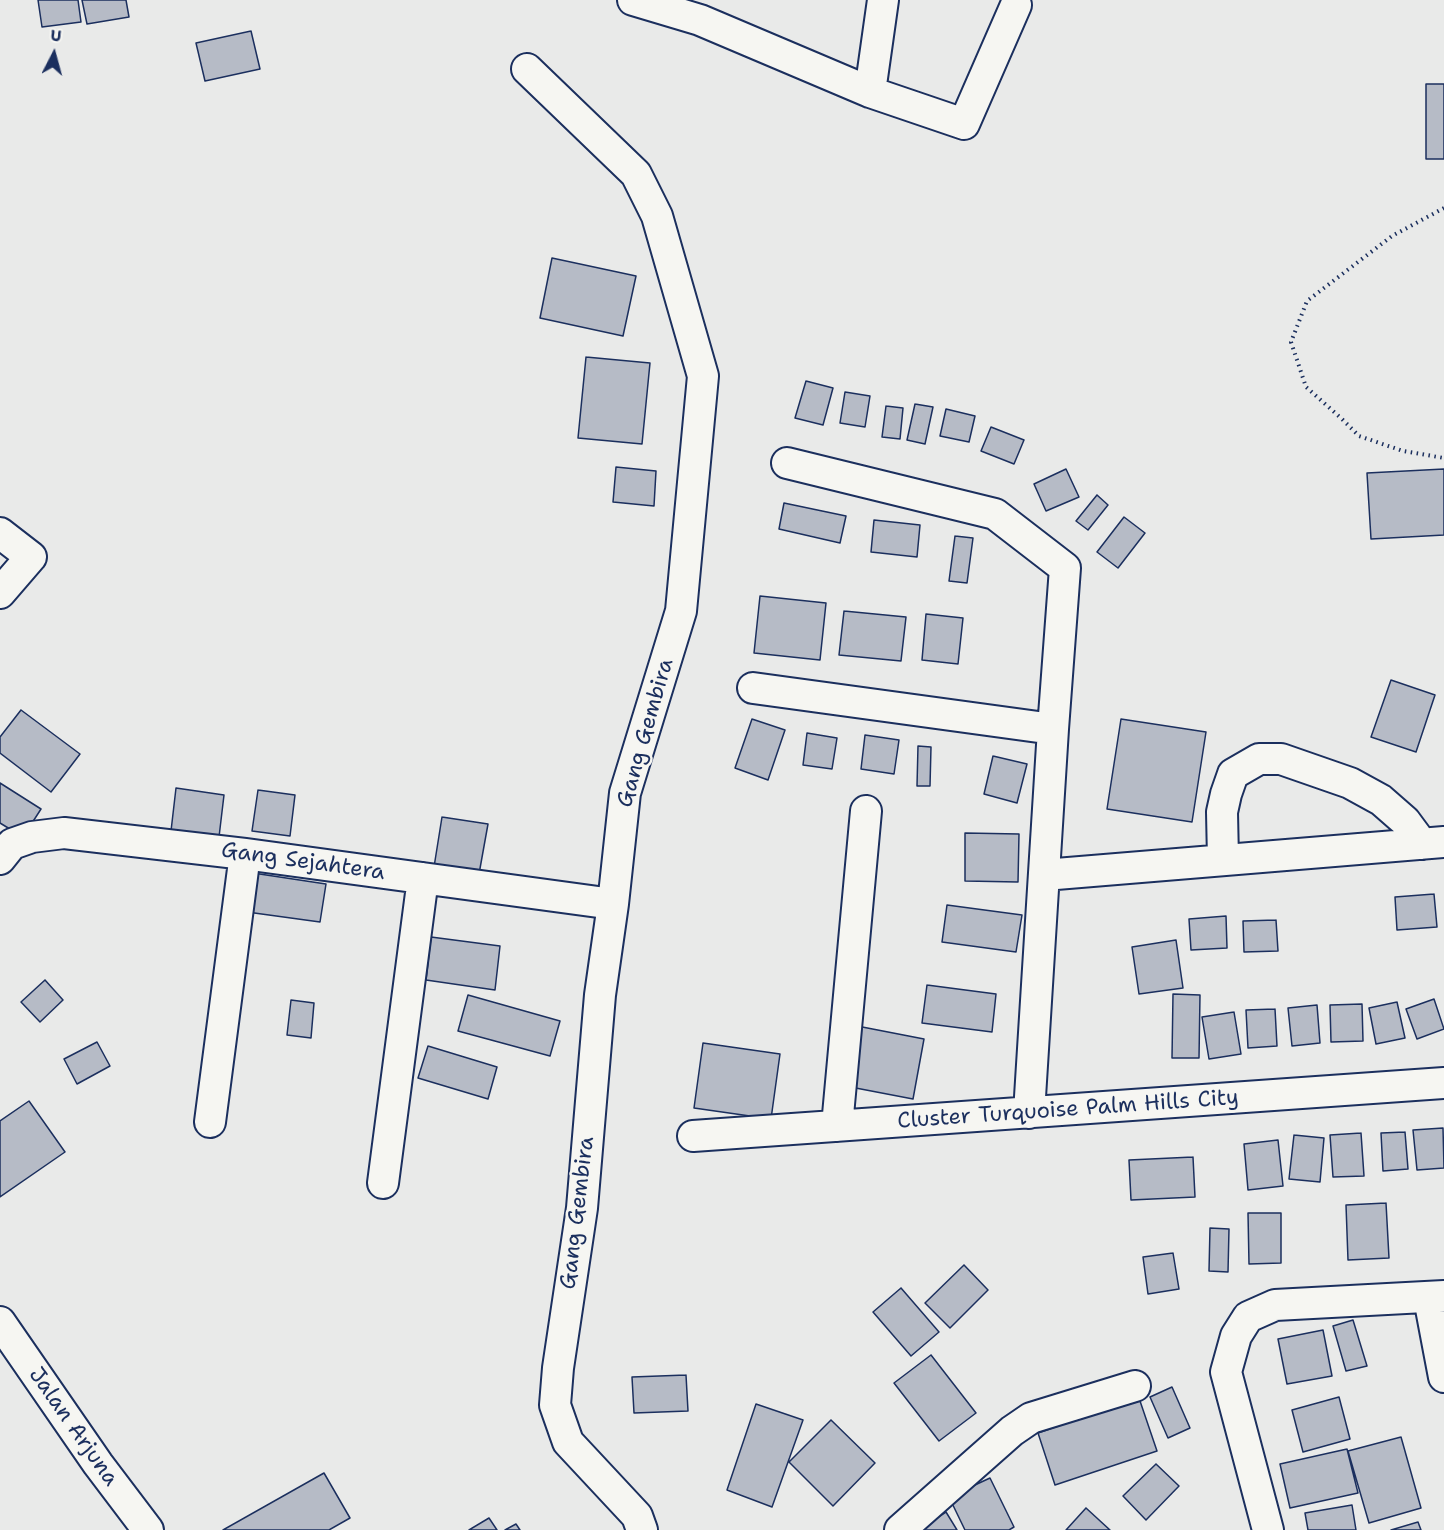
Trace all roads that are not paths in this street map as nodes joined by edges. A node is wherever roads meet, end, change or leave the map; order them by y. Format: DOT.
graph roads {
  1 [pos="633,0"];
  2 [pos="883,0"];
  3 [pos="1016,5"];
  4 [pos="701,10"];
  5 [pos="527,69"];
  6 [pos="870,92"];
  7 [pos="787,463"];
  8 [pos="0,533"];
  9 [pos="0,593"];
  10 [pos="753,688"];
  11 [pos="1053,729"];
  12 [pos="866,811"];
  13 [pos="1433,843"];
  14 [pos="246,854"];
  15 [pos="0,859"];
  16 [pos="1223,860"];
  17 [pos="1044,875"];
  18 [pos="423,878"];
  19 [pos="613,904"];
  20 [pos="1444,1083"];
  21 [pos="1029,1113"];
  22 [pos="210,1122"];
  23 [pos="837,1126"];
  24 [pos="693,1136"];
  25 [pos="383,1184"];
  26 [pos="1436,1297"];
  27 [pos="0,1322"];
  28 [pos="1444,1377"];
  29 [pos="1134,1386"];
  30 [pos="148,1530"];
  31 [pos="642,1530"];
  32 [pos="900,1530"];
  33 [pos="1268,1530"];
  1 -- 4 [label="street"];
  2 -- 6 [label="street"];
  3 -- 6 [label="street"];
  4 -- 6 [label="street"];
  5 -- 19 [label="street, Gang Gembira"];
  7 -- 11 [label="street"];
  8 -- 9 [label="street"];
  10 -- 11 [label="street"];
  11 -- 17 [label="street"];
  12 -- 23 [label="street"];
  13 -- 16 [label="street"];
  13 -- 16 [label="street"];
  14 -- 15 [label="street, Gang Sejahtera"];
  14 -- 18 [label="street, Gang Sejahtera"];
  14 -- 22 [label="street"];
  16 -- 17 [label="street"];
  17 -- 21 [label="street"];
  18 -- 19 [label="street, Gang Sejahtera"];
  18 -- 25 [label="street"];
  19 -- 31 [label="street, Gang Gembira"];
  20 -- 21 [label="street, Cluster Turquoise Palm Hills City"];
  21 -- 23 [label="street, Cluster Turquoise Palm Hills City"];
  23 -- 24 [label="street, Cluster Turquoise Palm Hills City"];
  26 -- 28 [label="street"];
  26 -- 33 [label="street"];
  27 -- 30 [label="street, Jalan Arjuna"];
  29 -- 32 [label="street"];
}
